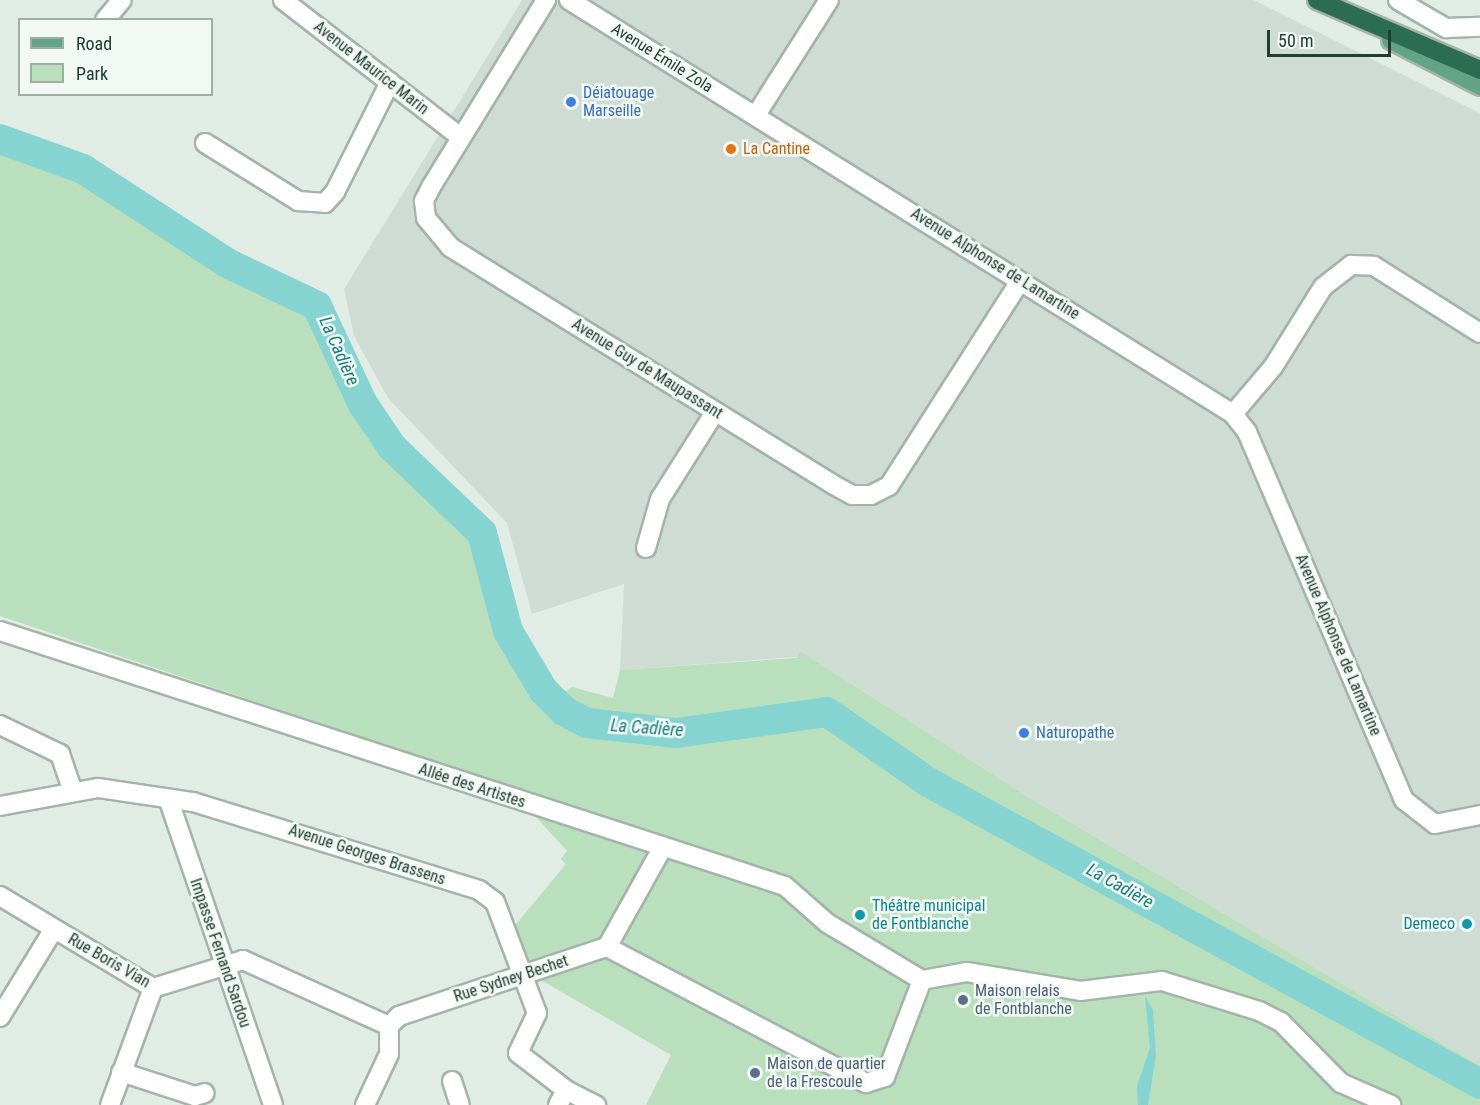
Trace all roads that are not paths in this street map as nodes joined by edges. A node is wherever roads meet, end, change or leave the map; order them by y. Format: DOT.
graph roads {
  1 [pos="122,0"];
  2 [pos="283,0"];
  3 [pos="546,0"];
  4 [pos="569,0"];
  5 [pos="829,0"];
  6 [pos="1316,0"];
  7 [pos="1398,0"];
  8 [pos="107,18"];
  9 [pos="1480,27"];
  10 [pos="1480,70"];
  11 [pos="390,82"];
  12 [pos="1480,86"];
  13 [pos="756,116"];
  14 [pos="460,137"];
  15 [pos="205,143"];
  16 [pos="1020,281"];
  17 [pos="1480,333"];
  18 [pos="715,412"];
  19 [pos="1233,414"];
  20 [pos="646,548"];
  21 [pos="0,631"];
  22 [pos="0,725"];
  23 [pos="73,792"];
  24 [pos="169,801"];
  25 [pos="0,806"];
  26 [pos="1480,815"];
  27 [pos="663,847"];
  28 [pos="0,896"];
  29 [pos="54,929"];
  30 [pos="607,946"];
  31 [pos="223,964"];
  32 [pos="523,974"];
  33 [pos="922,980"];
  34 [pos="153,988"];
  35 [pos="0,1017"];
  36 [pos="389,1026"];
  37 [pos="121,1072"];
  38 [pos="452,1081"];
  39 [pos="205,1093"];
  40 [pos="562,1098"];
  41 [pos="110,1105"];
  42 [pos="273,1105"];
  43 [pos="365,1105"];
  44 [pos="460,1105"];
  45 [pos="596,1105"];
  46 [pos="1391,1105"];
  1 -- 8 [label="street"];
  2 -- 11 [label="street, Avenue Maurice Marin"];
  3 -- 14 [label="street, Avenue Guy de Maupassant"];
  4 -- 13 [label="street, Avenue Émile Zola"];
  5 -- 13 [label="street"];
  6 -- 10 [label="highway"];
  6 -- 12 [label="main road"];
  7 -- 9 [label="street"];
  11 -- 14 [label="street, Avenue Maurice Marin"];
  11 -- 15 [label="street"];
  13 -- 16 [label="street, Avenue Alphonse de Lamartine"];
  14 -- 18 [label="street, Avenue Guy de Maupassant"];
  16 -- 18 [label="street, Avenue Guy de Maupassant"];
  16 -- 19 [label="street, Avenue Alphonse de Lamartine"];
  17 -- 19 [label="street"];
  18 -- 20 [label="street"];
  19 -- 26 [label="street, Avenue Alphonse de Lamartine"];
  21 -- 27 [label="street, Allée des Artistes"];
  22 -- 23 [label="street"];
  23 -- 24 [label="street, Avenue Georges Brassens"];
  23 -- 25 [label="street, Avenue Georges Brassens"];
  24 -- 31 [label="street, Impasse Fernand Sardou"];
  24 -- 32 [label="street, Avenue Georges Brassens"];
  27 -- 30 [label="street"];
  27 -- 33 [label="street, Allée des Artistes"];
  28 -- 29 [label="street, Rue Boris Vian"];
  29 -- 34 [label="street, Rue Boris Vian"];
  29 -- 35 [label="street"];
  30 -- 32 [label="street, Rue Sydney Bechet"];
  30 -- 33 [label="street"];
  31 -- 34 [label="street, Rue Boris Vian"];
  31 -- 36 [label="street, Rue Boris Vian"];
  31 -- 42 [label="street, Impasse Fernand Sardou"];
  32 -- 36 [label="street, Rue Sydney Bechet"];
  32 -- 40 [label="street, Avenue Georges Brassens"];
  33 -- 46 [label="street"];
  34 -- 37 [label="street"];
  36 -- 43 [label="street"];
  37 -- 39 [label="street"];
  37 -- 41 [label="street"];
  38 -- 44 [label="street"];
  40 -- 45 [label="street"];
}
